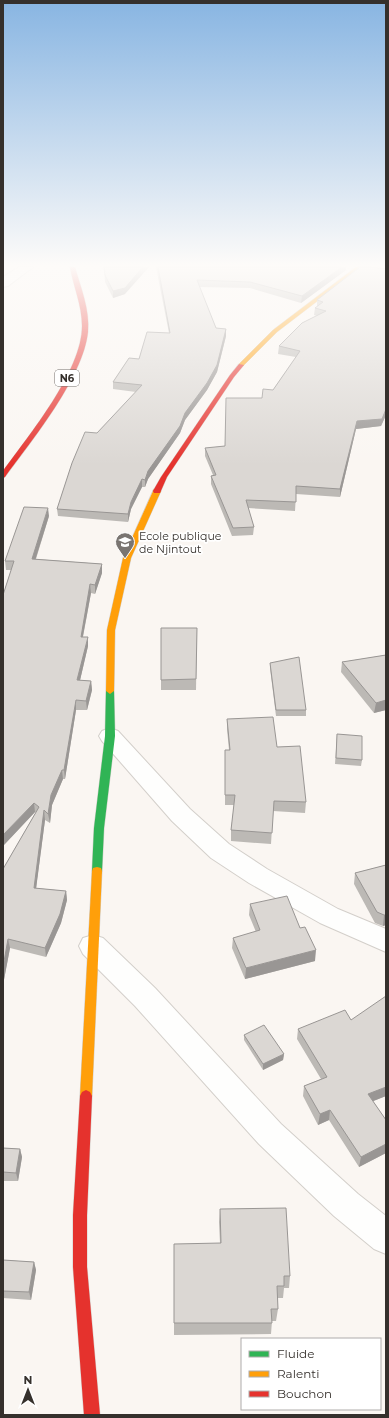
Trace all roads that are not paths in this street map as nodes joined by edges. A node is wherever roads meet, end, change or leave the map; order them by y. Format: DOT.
graph roads {
  1 [pos="85,333"];
  2 [pos="271,333"];
  3 [pos="3,476"];
  4 [pos="110,736"];
  5 [pos="386,941"];
  6 [pos="93,946"];
  7 [pos="386,1238"];
  8 [pos="92,1415"];
  1 -- 3 [label="main road, N6"];
  2 -- 4 [label="main road"];
  4 -- 5 [label="street"];
  4 -- 6 [label="main road"];
  6 -- 7 [label="street"];
  6 -- 8 [label="main road"];
}
